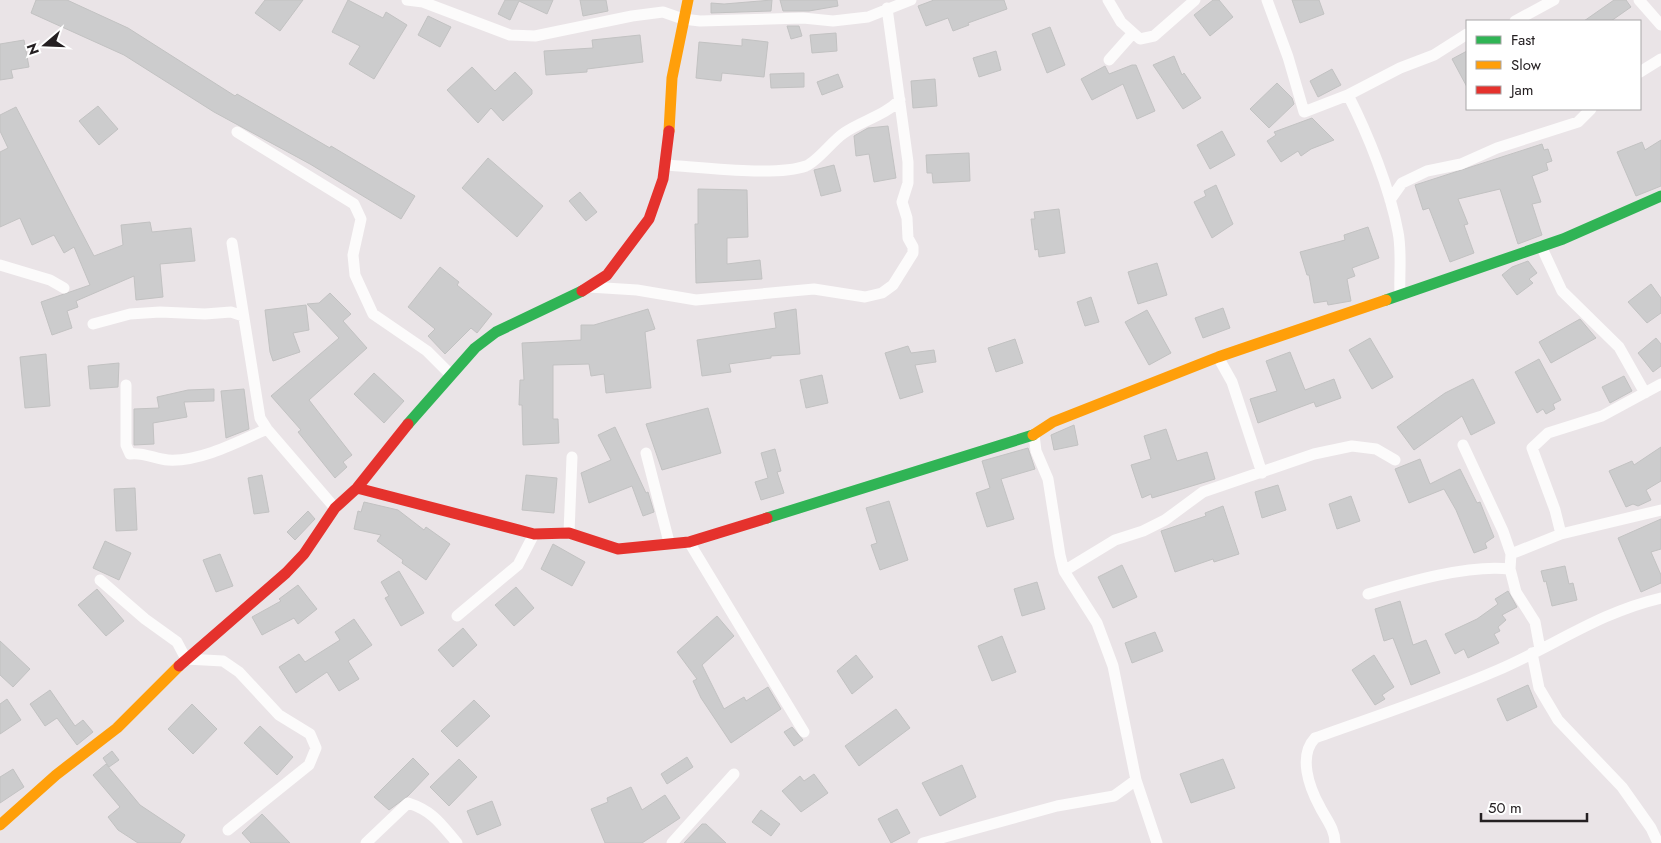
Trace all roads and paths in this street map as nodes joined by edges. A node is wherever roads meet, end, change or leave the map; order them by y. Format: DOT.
graph roads {
  1 [pos="407,0"];
  2 [pos="688,0"];
  3 [pos="911,0"];
  4 [pos="1108,0"];
  5 [pos="1195,0"];
  6 [pos="1267,0"];
  7 [pos="1554,0"];
  8 [pos="1638,0"];
  9 [pos="887,8"];
  10 [pos="683,19"];
  11 [pos="1517,20"];
  12 [pos="1661,25"];
  13 [pos="1133,33"];
  14 [pos="1466,35"];
  15 [pos="1661,59"];
  16 [pos="1109,60"];
  17 [pos="1641,71"];
  18 [pos="1348,95"];
  19 [pos="900,100"];
  20 [pos="1590,110"];
  21 [pos="237,132"];
  22 [pos="665,165"];
  23 [pos="1661,196"];
  24 [pos="1390,200"];
  25 [pos="232,242"];
  26 [pos="1542,246"];
  27 [pos="0,265"];
  28 [pos="589,287"];
  29 [pos="64,288"];
  30 [pos="1400,294"];
  31 [pos="244,316"];
  32 [pos="93,324"];
  33 [pos="1218,357"];
  34 [pos="451,375"];
  35 [pos="1661,384"];
  36 [pos="126,385"];
  37 [pos="1645,393"];
  38 [pos="267,429"];
  39 [pos="1034,435"];
  40 [pos="1463,445"];
  41 [pos="646,453"];
  42 [pos="572,457"];
  43 [pos="1396,460"];
  44 [pos="1262,473"];
  45 [pos="358,488"];
  46 [pos="335,508"];
  47 [pos="1661,510"];
  48 [pos="569,533"];
  49 [pos="534,534"];
  50 [pos="1561,534"];
  51 [pos="669,542"];
  52 [pos="689,542"];
  53 [pos="1511,554"];
  54 [pos="1510,569"];
  55 [pos="1064,571"];
  56 [pos="100,580"];
  57 [pos="1368,594"];
  58 [pos="1661,598"];
  59 [pos="457,616"];
  60 [pos="1536,651"];
  61 [pos="186,659"];
  62 [pos="804,732"];
  63 [pos="734,774"];
  64 [pos="1136,780"];
  65 [pos="0,825"];
  66 [pos="228,830"];
  67 [pos="366,843"];
  68 [pos="457,843"];
  69 [pos="672,843"];
  70 [pos="923,843"];
  71 [pos="1157,843"];
  72 [pos="1336,843"];
  73 [pos="1658,843"];
  1 -- 10 [label="street"];
  2 -- 10 [label="street"];
  3 -- 9 [label="street"];
  4 -- 13 [label="street"];
  5 -- 13 [label="street"];
  6 -- 18 [label="street"];
  7 -- 11 [label="street"];
  8 -- 12 [label="street"];
  9 -- 10 [label="street"];
  9 -- 19 [label="street"];
  10 -- 22 [label="street"];
  13 -- 16 [label="street"];
  14 -- 18 [label="street"];
  15 -- 17 [label="street"];
  18 -- 24 [label="street"];
  19 -- 22 [label="street"];
  19 -- 28 [label="street"];
  20 -- 24 [label="street"];
  21 -- 34 [label="street"];
  22 -- 28 [label="street"];
  23 -- 26 [label="street"];
  24 -- 30 [label="street"];
  25 -- 31 [label="street"];
  26 -- 30 [label="street"];
  26 -- 37 [label="street"];
  27 -- 29 [label="street"];
  28 -- 34 [label="street"];
  30 -- 33 [label="street"];
  31 -- 32 [label="street"];
  31 -- 38 [label="street"];
  33 -- 39 [label="street"];
  33 -- 44 [label="street"];
  34 -- 45 [label="street"];
  35 -- 37 [label="street"];
  36 -- 38 [label="street"];
  37 -- 50 [label="street"];
  38 -- 46 [label="street"];
  39 -- 52 [label="street"];
  39 -- 55 [label="street"];
  40 -- 53 [label="street"];
  41 -- 51 [label="street"];
  42 -- 48 [label="street"];
  43 -- 44 [label="street"];
  44 -- 55 [label="street"];
  45 -- 46 [label="street"];
  45 -- 49 [label="street"];
  46 -- 61 [label="street"];
  47 -- 50 [label="street"];
  48 -- 49 [label="street"];
  48 -- 51 [label="street"];
  49 -- 59 [label="street"];
  50 -- 53 [label="street"];
  51 -- 52 [label="street"];
  52 -- 62 [label="street"];
  53 -- 54 [label="street"];
  54 -- 57 [label="street"];
  54 -- 60 [label="street"];
  55 -- 64 [label="street"];
  56 -- 61 [label="street"];
  58 -- 60 [label="street"];
  60 -- 72 [label="street"];
  60 -- 73 [label="street"];
  61 -- 65 [label="street"];
  61 -- 66 [label="street"];
  63 -- 69 [label="street"];
  64 -- 70 [label="street"];
  64 -- 71 [label="street"];
  67 -- 68 [label="street"];
}
